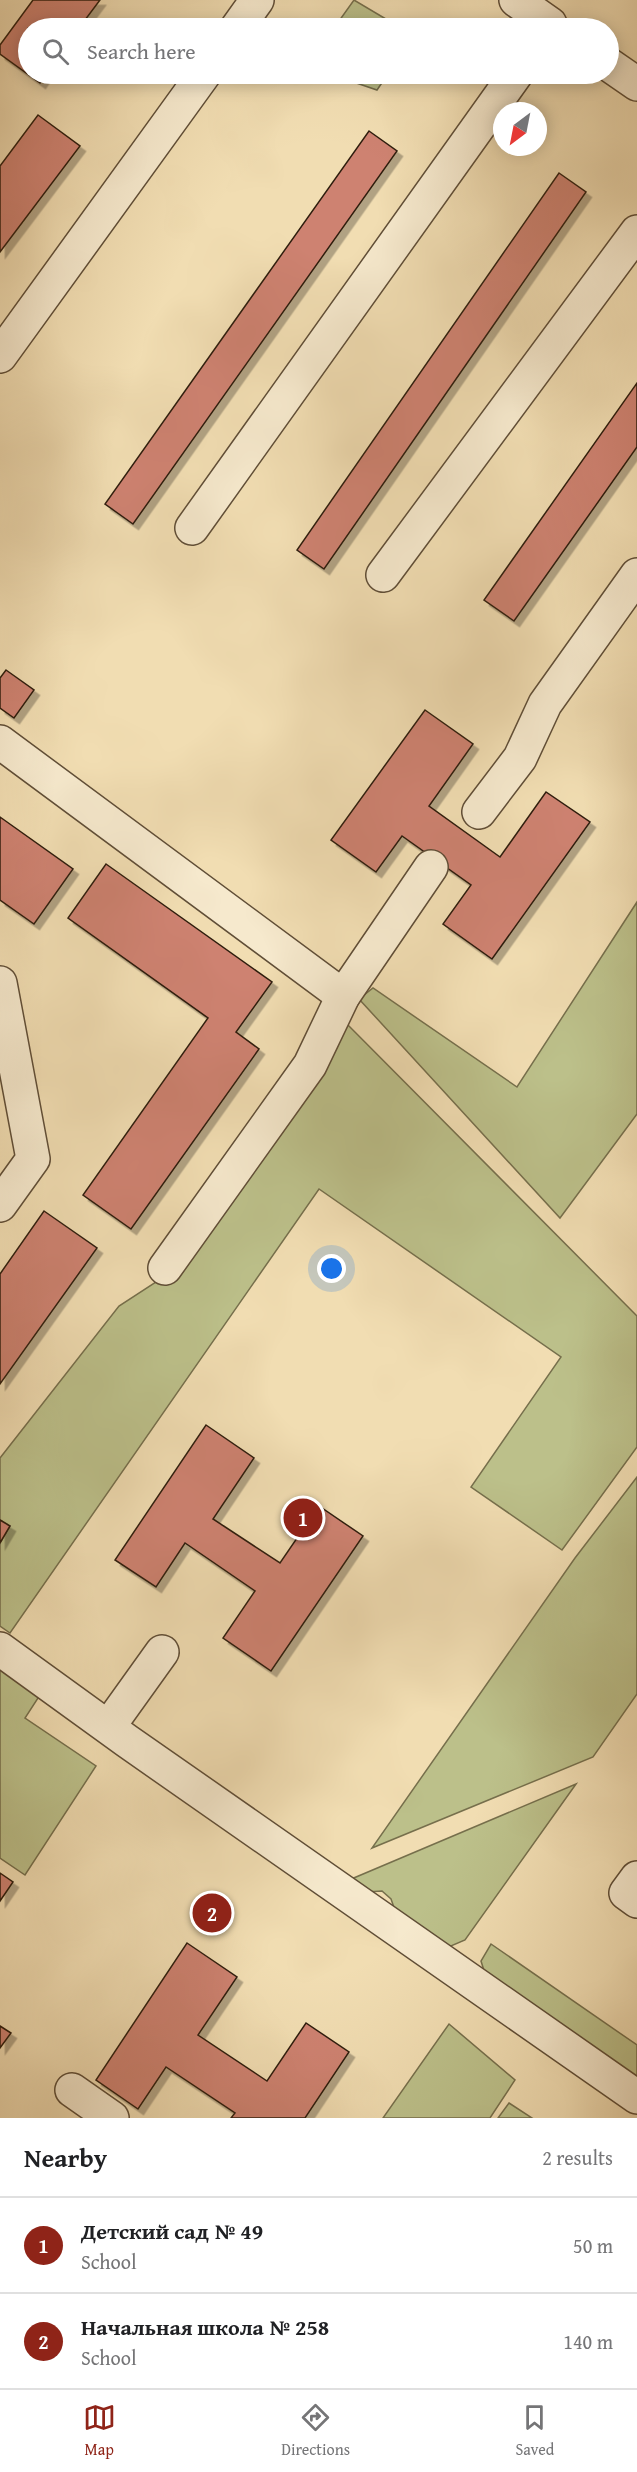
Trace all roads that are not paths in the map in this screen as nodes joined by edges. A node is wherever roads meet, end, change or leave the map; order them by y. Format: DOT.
graph roads {
  1 [pos="257,0"];
  2 [pos="516,0"];
  3 [pos="244,18"];
  4 [pos="539,18"];
  5 [pos="619,71"];
  6 [pos="197,84"];
  7 [pos="509,84"];
  8 [pos="637,84"];
  9 [pos="637,232"];
  10 [pos="0,356"];
  11 [pos="192,528"];
  12 [pos="383,575"];
  13 [pos="637,575"];
  14 [pos="0,742"];
  15 [pos="479,812"];
  16 [pos="431,867"];
  17 [pos="0,982"];
  18 [pos="343,996"];
  19 [pos="7,1062"];
  20 [pos="0,1205"];
  21 [pos="165,1268"];
  22 [pos="0,1649"];
  23 [pos="162,1652"];
  24 [pos="109,1726"];
  25 [pos="637,1878"];
  26 [pos="637,1901"];
  27 [pos="72,2090"];
  28 [pos="637,2097"];
  29 [pos="112,2118"];
  1 -- 3 [label="street"];
  2 -- 4 [label="street"];
  5 -- 8 [label="street"];
  6 -- 10 [label="street"];
  7 -- 11 [label="street"];
  9 -- 12 [label="street"];
  13 -- 15 [label="street"];
  14 -- 18 [label="street"];
  16 -- 18 [label="street"];
  17 -- 19 [label="street"];
  18 -- 21 [label="street"];
  19 -- 20 [label="street"];
  22 -- 24 [label="street"];
  23 -- 24 [label="street"];
  24 -- 28 [label="street"];
  25 -- 26 [label="street"];
  27 -- 29 [label="street"];
}
